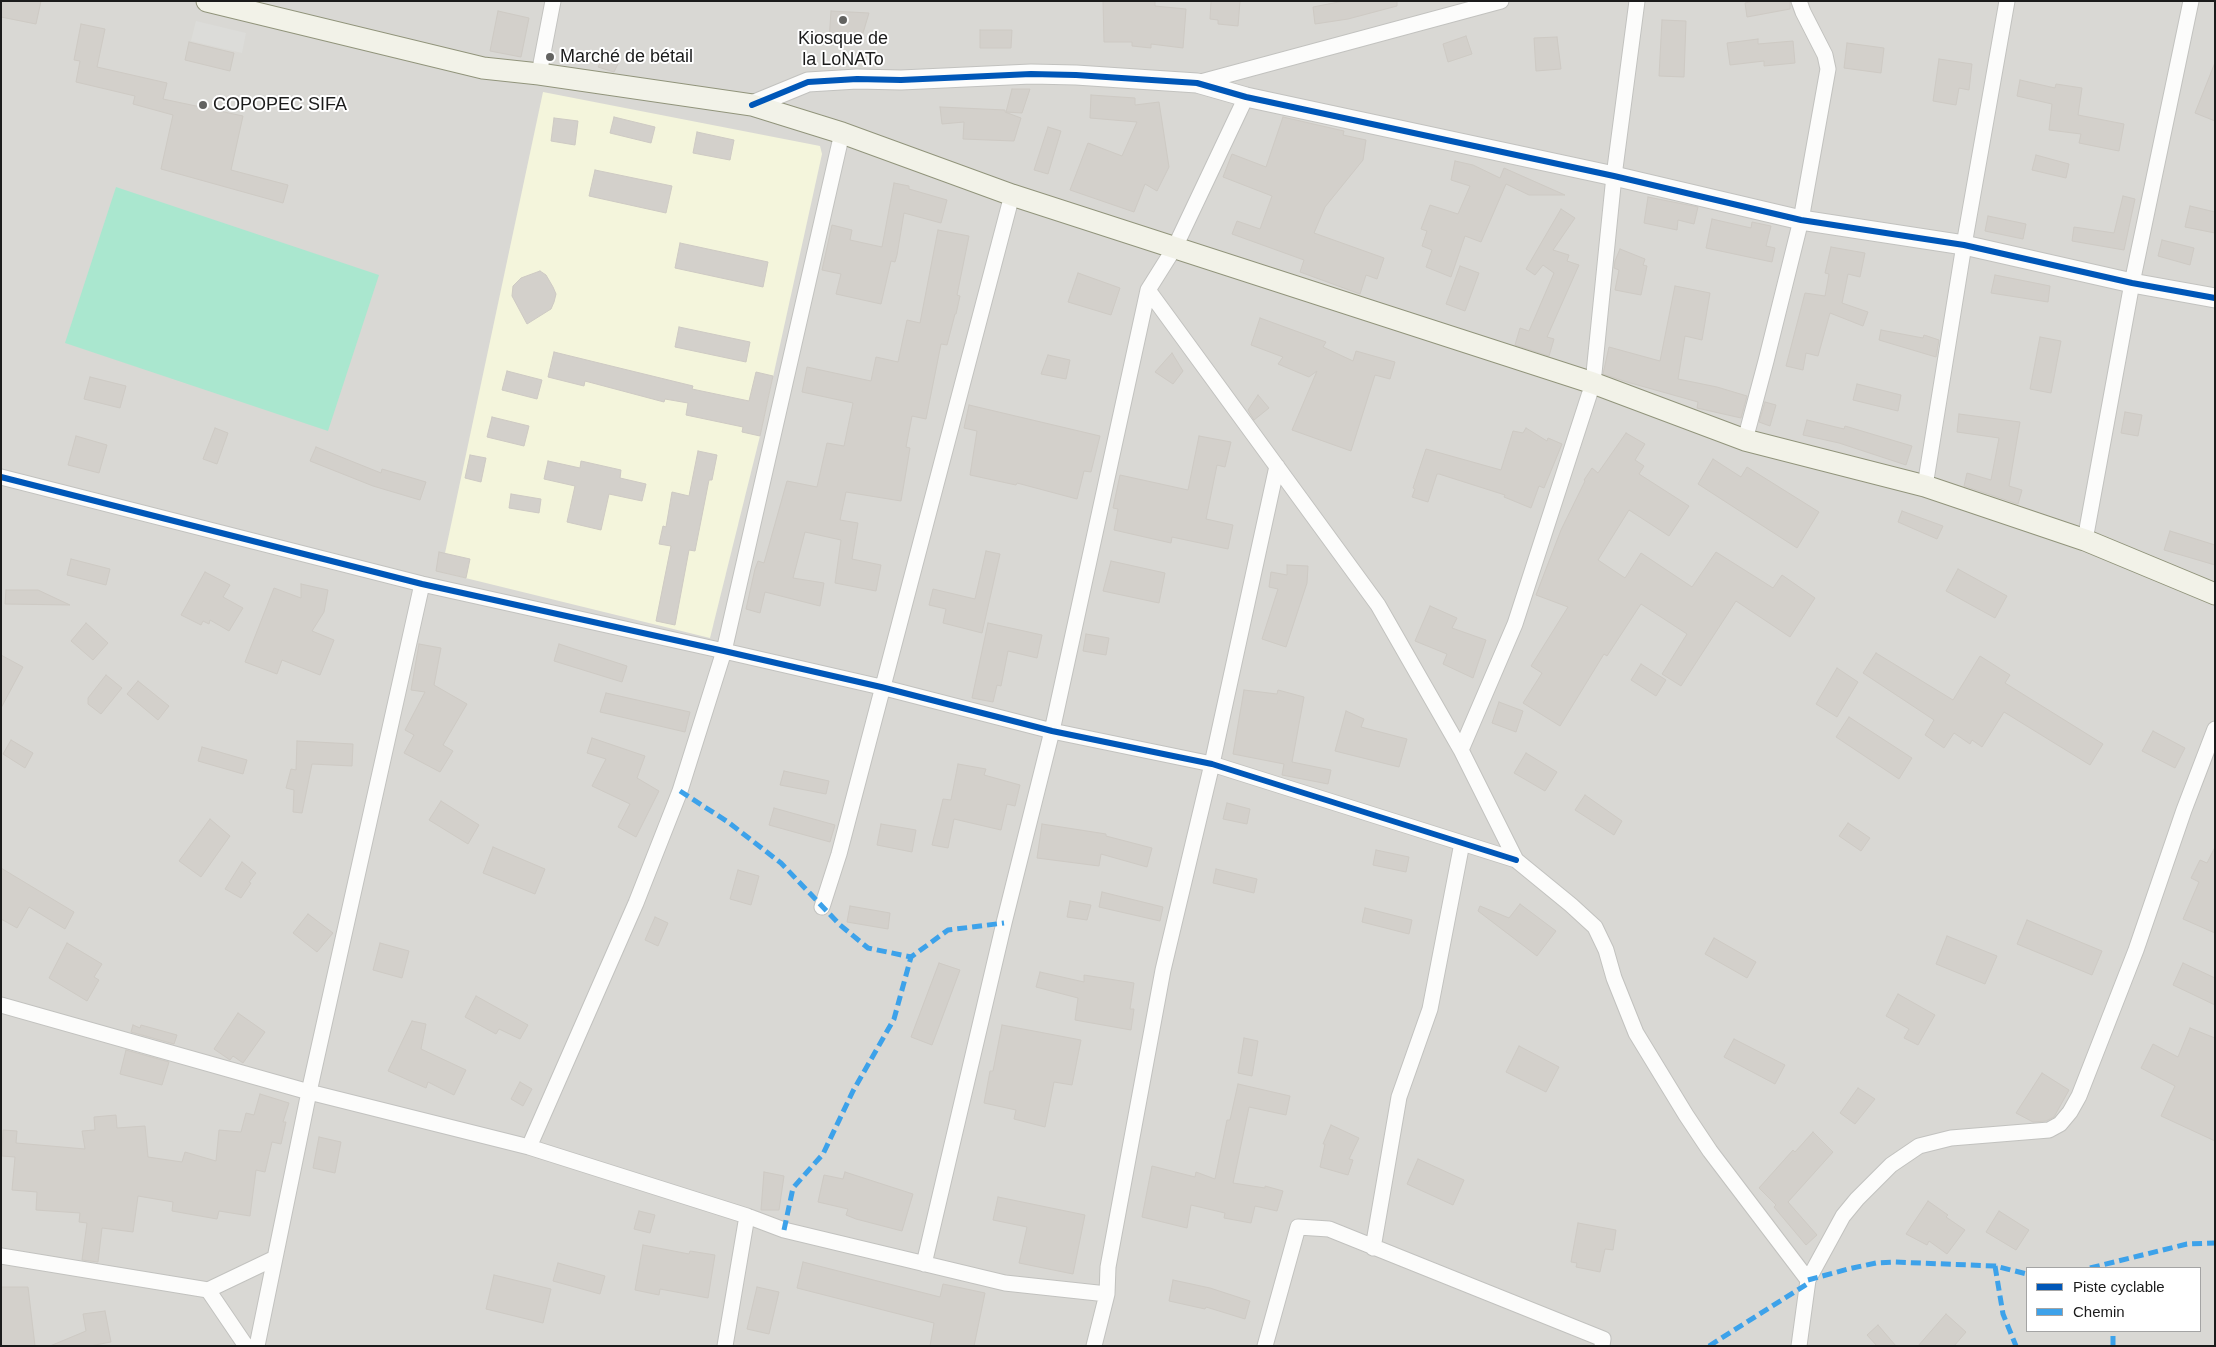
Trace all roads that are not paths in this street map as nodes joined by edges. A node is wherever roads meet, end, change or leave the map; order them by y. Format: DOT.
graph roads {
  1 [pos="207,1"];
  2 [pos="554,1"];
  3 [pos="1501,1"];
  4 [pos="1637,1"];
  5 [pos="1799,1"];
  6 [pos="2007,1"];
  7 [pos="2191,1"];
  8 [pos="539,74"];
  9 [pos="1197,84"];
  10 [pos="1246,97"];
  11 [pos="752,105"];
  12 [pos="842,133"];
  13 [pos="1614,176"];
  14 [pos="1012,195"];
  15 [pos="1801,220"];
  16 [pos="1964,245"];
  17 [pos="1175,247"];
  18 [pos="2132,283"];
  19 [pos="1148,290"];
  20 [pos="2215,298"];
  21 [pos="1594,383"];
  22 [pos="1745,440"];
  23 [pos="1277,466"];
  24 [pos="1,477"];
  25 [pos="1925,486"];
  26 [pos="2085,540"];
  27 [pos="422,584"];
  28 [pos="2215,594"];
  29 [pos="724,651"];
  30 [pos="881,687"];
  31 [pos="2215,729"];
  32 [pos="1052,731"];
  33 [pos="1461,750"];
  34 [pos="1212,764"];
  35 [pos="1462,843"];
  36 [pos="1516,860"];
  37 [pos="822,907"];
  38 [pos="1,1005"];
  39 [pos="309,1092"];
  40 [pos="529,1147"];
  41 [pos="747,1216"];
  42 [pos="1373,1248"];
  43 [pos="1,1256"];
  44 [pos="275,1258"];
  45 [pos="924,1264"];
  46 [pos="1808,1280"];
  47 [pos="208,1290"];
  48 [pos="1106,1294"];
  49 [pos="246,1346"];
  50 [pos="257,1346"];
  51 [pos="726,1346"];
  52 [pos="1094,1346"];
  53 [pos="1265,1346"];
  54 [pos="1602,1346"];
  55 [pos="1799,1346"];
  1 -- 8 [label="main road"];
  2 -- 8 [label="street"];
  3 -- 9 [label="street"];
  4 -- 13 [label="street"];
  5 -- 15 [label="street"];
  6 -- 16 [label="street"];
  7 -- 18 [label="street"];
  8 -- 11 [label="main road"];
  9 -- 10 [label="street"];
  9 -- 11 [label="street"];
  10 -- 13 [label="street"];
  10 -- 17 [label="street"];
  11 -- 12 [label="main road"];
  12 -- 14 [label="main road"];
  12 -- 29 [label="street"];
  13 -- 15 [label="street"];
  13 -- 21 [label="street"];
  14 -- 17 [label="main road"];
  14 -- 30 [label="street"];
  15 -- 16 [label="street"];
  15 -- 22 [label="street"];
  16 -- 18 [label="street"];
  16 -- 25 [label="street"];
  17 -- 19 [label="street"];
  17 -- 21 [label="main road"];
  18 -- 20 [label="street"];
  18 -- 26 [label="street"];
  19 -- 23 [label="street"];
  19 -- 32 [label="street"];
  21 -- 22 [label="main road"];
  21 -- 33 [label="street"];
  22 -- 25 [label="main road"];
  23 -- 33 [label="street"];
  23 -- 34 [label="street"];
  24 -- 27 [label="street"];
  25 -- 26 [label="main road"];
  26 -- 28 [label="main road"];
  27 -- 29 [label="street"];
  27 -- 39 [label="street"];
  29 -- 30 [label="street"];
  29 -- 40 [label="street"];
  30 -- 32 [label="street"];
  30 -- 37 [label="street"];
  31 -- 46 [label="street"];
  32 -- 34 [label="street"];
  32 -- 45 [label="street"];
  33 -- 36 [label="street"];
  34 -- 35 [label="street"];
  34 -- 48 [label="street"];
  35 -- 36 [label="street"];
  35 -- 42 [label="street"];
  36 -- 46 [label="street"];
  38 -- 39 [label="street"];
  39 -- 40 [label="street"];
  39 -- 44 [label="street"];
  40 -- 41 [label="street"];
  41 -- 45 [label="street"];
  41 -- 51 [label="street"];
  42 -- 53 [label="street"];
  42 -- 54 [label="street"];
  43 -- 47 [label="street"];
  44 -- 47 [label="street"];
  44 -- 50 [label="street"];
  45 -- 48 [label="street"];
  46 -- 55 [label="street"];
  47 -- 49 [label="street"];
  48 -- 52 [label="street"];
}
